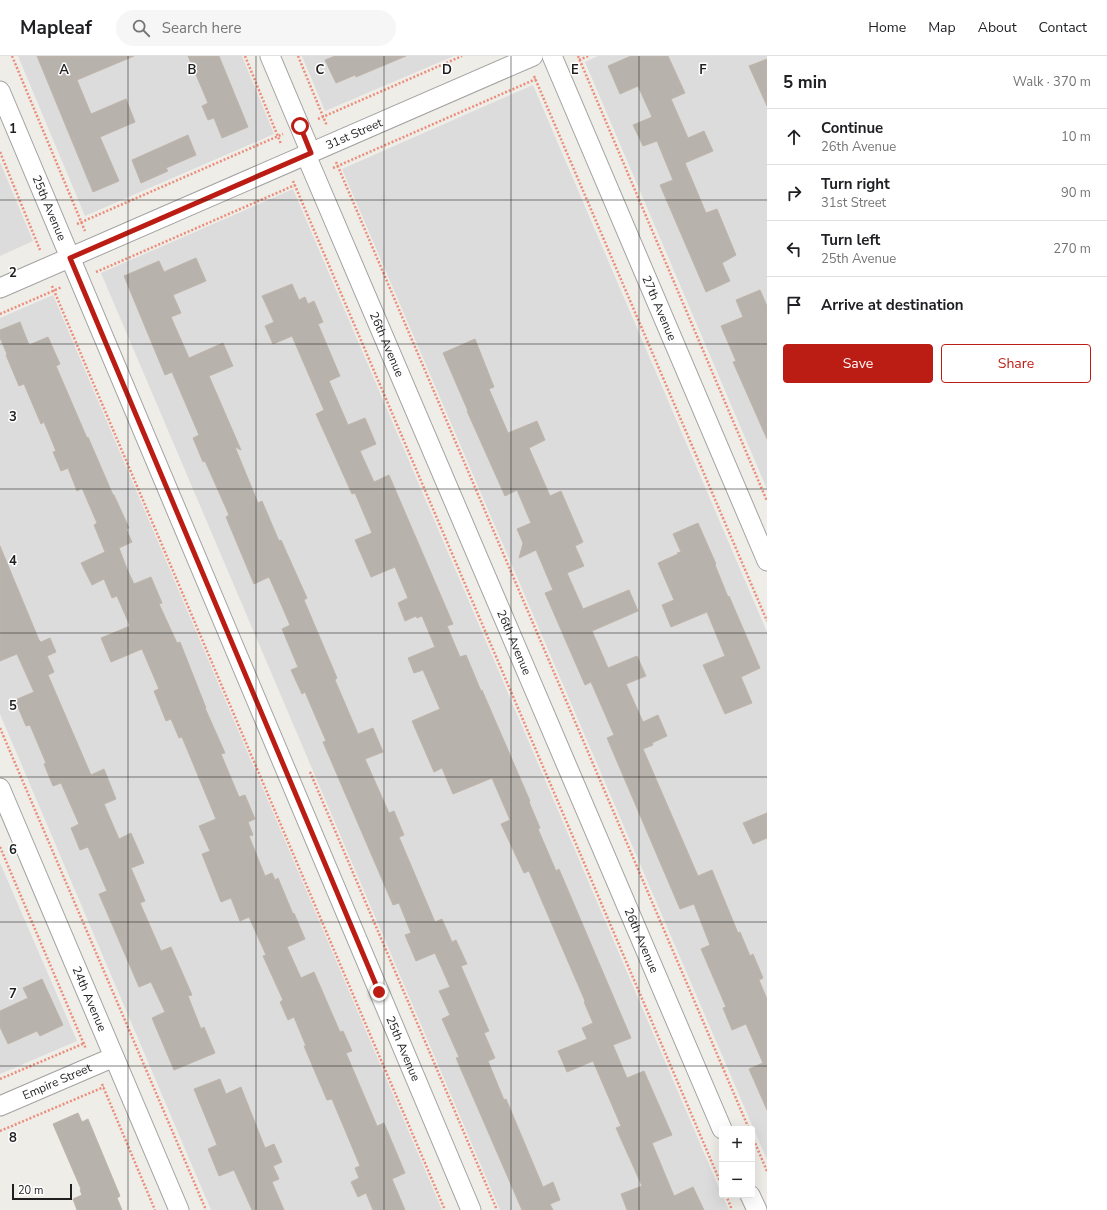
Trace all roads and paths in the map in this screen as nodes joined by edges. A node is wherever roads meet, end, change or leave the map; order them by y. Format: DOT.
graph roads {
  1 [pos="12,56"];
  2 [pos="245,56"];
  3 [pos="270,56"];
  4 [pos="298,56"];
  5 [pos="462,56"];
  6 [pos="533,56"];
  7 [pos="552,56"];
  8 [pos="578,56"];
  9 [pos="588,56"];
  10 [pos="579,60"];
  11 [pos="575,62"];
  12 [pos="533,75"];
  13 [pos="540,77"];
  14 [pos="535,79"];
  15 [pos="0,91"];
  16 [pos="323,116"];
  17 [pos="314,121"];
  18 [pos="327,126"];
  19 [pos="287,132"];
  20 [pos="278,136"];
  21 [pos="282,146"];
  22 [pos="0,152"];
  23 [pos="308,154"];
  24 [pos="336,162"];
  25 [pos="338,166"];
  26 [pos="333,168"];
  27 [pos="293,181"];
  28 [pos="299,183"];
  29 [pos="295,185"];
  30 [pos="81,222"];
  31 [pos="73,226"];
  32 [pos="86,231"];
  33 [pos="41,251"];
  34 [pos="70,258"];
  35 [pos="94,273"];
  36 [pos="51,283"];
  37 [pos="62,287"];
  38 [pos="0,288"];
  39 [pos="54,290"];
  40 [pos="0,314"];
  41 [pos="767,501"];
  42 [pos="767,561"];
  43 [pos="767,621"];
  44 [pos="0,728"];
  45 [pos="0,788"];
  46 [pos="0,847"];
  47 [pos="104,1035"];
  48 [pos="84,1043"];
  49 [pos="87,1051"];
  50 [pos="114,1057"];
  51 [pos="123,1078"];
  52 [pos="0,1079"];
  53 [pos="100,1082"];
  54 [pos="103,1087"];
  55 [pos="0,1106"];
  56 [pos="721,1126"];
  57 [pos="748,1126"];
  58 [pos="0,1131"];
  59 [pos="755,1143"];
  60 [pos="767,1171"];
  61 [pos="719,1179"];
  62 [pos="727,1198"];
  63 [pos="751,1198"];
  64 [pos="155,1210"];
  65 [pos="179,1210"];
  66 [pos="206,1210"];
  67 [pos="445,1210"];
  68 [pos="471,1210"];
  69 [pos="732,1210"];
  70 [pos="756,1210"];
  1 -- 30 [label="path"];
  2 -- 20 [label="path"];
  3 -- 23 [label="street, 26th Avenue"];
  4 -- 16 [label="path"];
  5 -- 16 [label="path"];
  6 -- 23 [label="street, 31st Street"];
  7 -- 42 [label="street, 27th Avenue"];
  8 -- 10 [label="path"];
  9 -- 10 [label="path"];
  10 -- 11 [label="path"];
  10 -- 41 [label="path"];
  12 -- 14 [label="path"];
  13 -- 14 [label="path"];
  14 -- 25 [label="path"];
  14 -- 43 [label="path"];
  15 -- 34 [label="street, 25th Avenue"];
  16 -- 17 [label="path"];
  16 -- 18 [label="path"];
  19 -- 20 [label="path"];
  20 -- 21 [label="path"];
  20 -- 30 [label="path"];
  22 -- 33 [label="path"];
  23 -- 34 [label="street, 31st Street"];
  23 -- 56 [label="street, 26th Avenue"];
  24 -- 25 [label="path"];
  25 -- 26 [label="path"];
  25 -- 57 [label="path"];
  27 -- 29 [label="path"];
  28 -- 29 [label="path"];
  29 -- 35 [label="path"];
  29 -- 61 [label="path"];
  30 -- 31 [label="path"];
  30 -- 32 [label="path"];
  34 -- 38 [label="street, 31st Street"];
  34 -- 68 [label="street, 25th Avenue"];
  36 -- 39 [label="path"];
  37 -- 39 [label="path"];
  39 -- 40 [label="path"];
  39 -- 67 [label="path"];
  44 -- 66 [label="path"];
  45 -- 47 [label="street, 24th Avenue"];
  46 -- 48 [label="path"];
  47 -- 48 [label="path"];
  47 -- 50 [label="street, 24th Avenue"];
  48 -- 49 [label="path"];
  48 -- 52 [label="path"];
  50 -- 51 [label="street, 24th Avenue"];
  50 -- 55 [label="street, Empire Street"];
  51 -- 54 [label="path"];
  51 -- 65 [label="street, 24th Avenue"];
  53 -- 54 [label="path"];
  54 -- 58 [label="path"];
  54 -- 64 [label="path"];
  59 -- 60 [label="path"];
  62 -- 69 [label="path"];
  63 -- 70 [label="street"];
}
